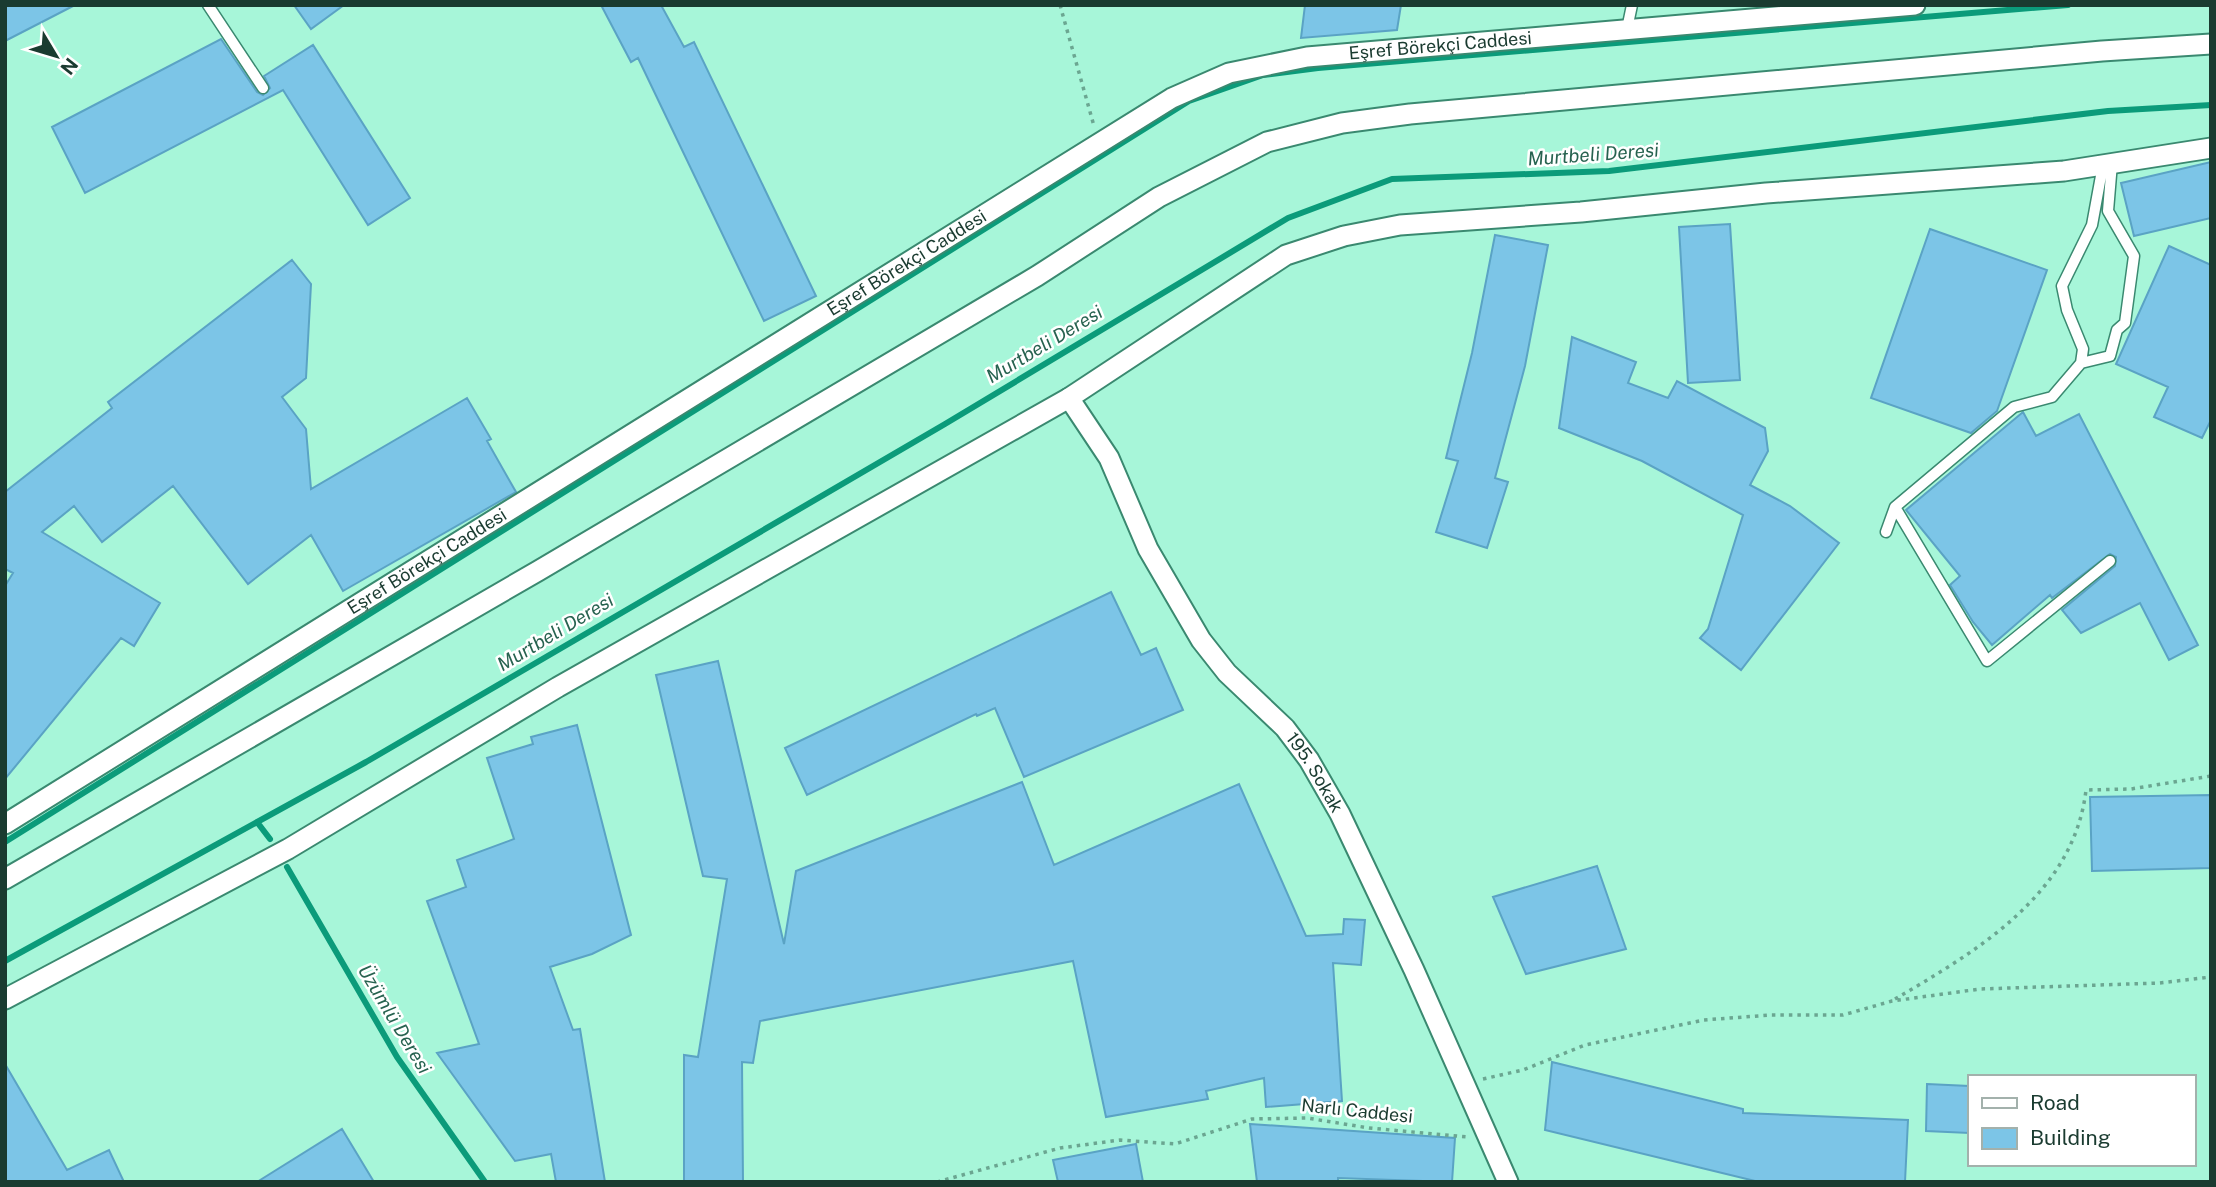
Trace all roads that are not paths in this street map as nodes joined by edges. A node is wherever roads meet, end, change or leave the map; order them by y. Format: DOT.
graph roads {
  1 [pos="208,5"];
  2 [pos="1632,5"];
  3 [pos="1915,5"];
  4 [pos="1626,29"];
  5 [pos="2211,44"];
  6 [pos="263,88"];
  7 [pos="2211,149"];
  8 [pos="2108,163"];
  9 [pos="2081,363"];
  10 [pos="1069,398"];
  11 [pos="1895,507"];
  12 [pos="1886,532"];
  13 [pos="2110,561"];
  14 [pos="5,824"];
  15 [pos="5,879"];
  16 [pos="5,999"];
  17 [pos="1508,1182"];
  1 -- 6 [label="lane"];
  2 -- 4 [label="lane"];
  3 -- 4 [label="street, Eşref Börekçi Caddesi"];
  4 -- 14 [label="street, Eşref Börekçi Caddesi"];
  5 -- 15 [label="street"];
  7 -- 8 [label="street"];
  8 -- 9 [label="lane"];
  8 -- 9 [label="lane"];
  8 -- 10 [label="street"];
  9 -- 11 [label="lane"];
  10 -- 16 [label="street"];
  10 -- 17 [label="street, 195. Sokak"];
  11 -- 12 [label="lane"];
  11 -- 13 [label="lane"];
}
